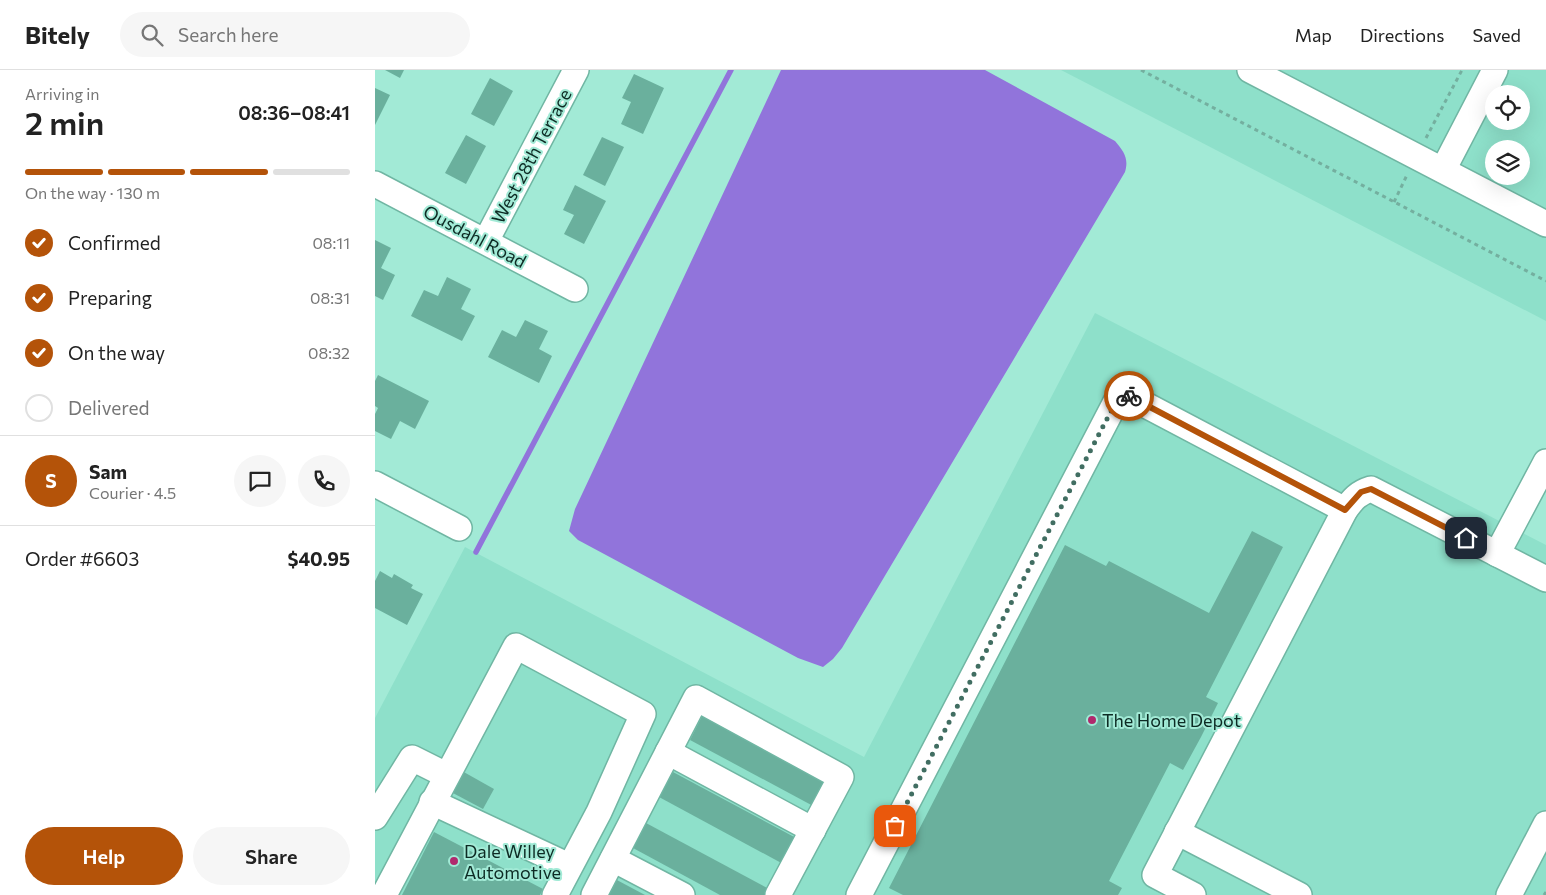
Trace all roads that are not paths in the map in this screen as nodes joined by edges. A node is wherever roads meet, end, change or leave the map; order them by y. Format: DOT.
graph roads {
  1 [pos="576,70"];
  2 [pos="1250,70"];
  3 [pos="1495,70"];
  4 [pos="1443,170"];
  5 [pos="375,184"];
  6 [pos="1546,224"];
  7 [pos="487,241"];
  8 [pos="575,289"];
  9 [pos="1546,462"];
  10 [pos="375,484"];
  11 [pos="1345,510"];
  12 [pos="459,528"];
  13 [pos="1497,554"];
  14 [pos="1546,579"];
  15 [pos="668,752"];
  16 [pos="446,775"];
  17 [pos="432,802"];
  18 [pos="375,818"];
  19 [pos="1546,824"];
  20 [pos="813,830"];
  21 [pos="1177,832"];
  22 [pos="613,859"];
  23 [pos="569,866"];
  24 [pos="1182,892"];
  25 [pos="383,895"];
  26 [pos="555,895"];
  27 [pos="594,895"];
  28 [pos="682,895"];
  29 [pos="778,895"];
  30 [pos="859,895"];
  31 [pos="1299,895"];
  32 [pos="1509,895"];
  1 -- 7 [label="street, West 28th Terrace"];
  2 -- 4 [label="street"];
  3 -- 4 [label="street"];
  4 -- 6 [label="street"];
  5 -- 7 [label="street, Ousdahl Road"];
  7 -- 8 [label="street, Ousdahl Road"];
  9 -- 13 [label="street"];
  10 -- 12 [label="street"];
  11 -- 13 [label="street"];
  11 -- 21 [label="street"];
  11 -- 30 [label="street"];
  13 -- 14 [label="street"];
  15 -- 20 [label="street"];
  15 -- 20 [label="street"];
  15 -- 22 [label="street"];
  16 -- 17 [label="street"];
  16 -- 18 [label="street"];
  16 -- 23 [label="street"];
  17 -- 23 [label="street"];
  17 -- 25 [label="street"];
  19 -- 32 [label="street"];
  20 -- 29 [label="street"];
  21 -- 24 [label="street"];
  21 -- 31 [label="street"];
  22 -- 27 [label="street"];
  22 -- 28 [label="street"];
  23 -- 26 [label="street"];
}
